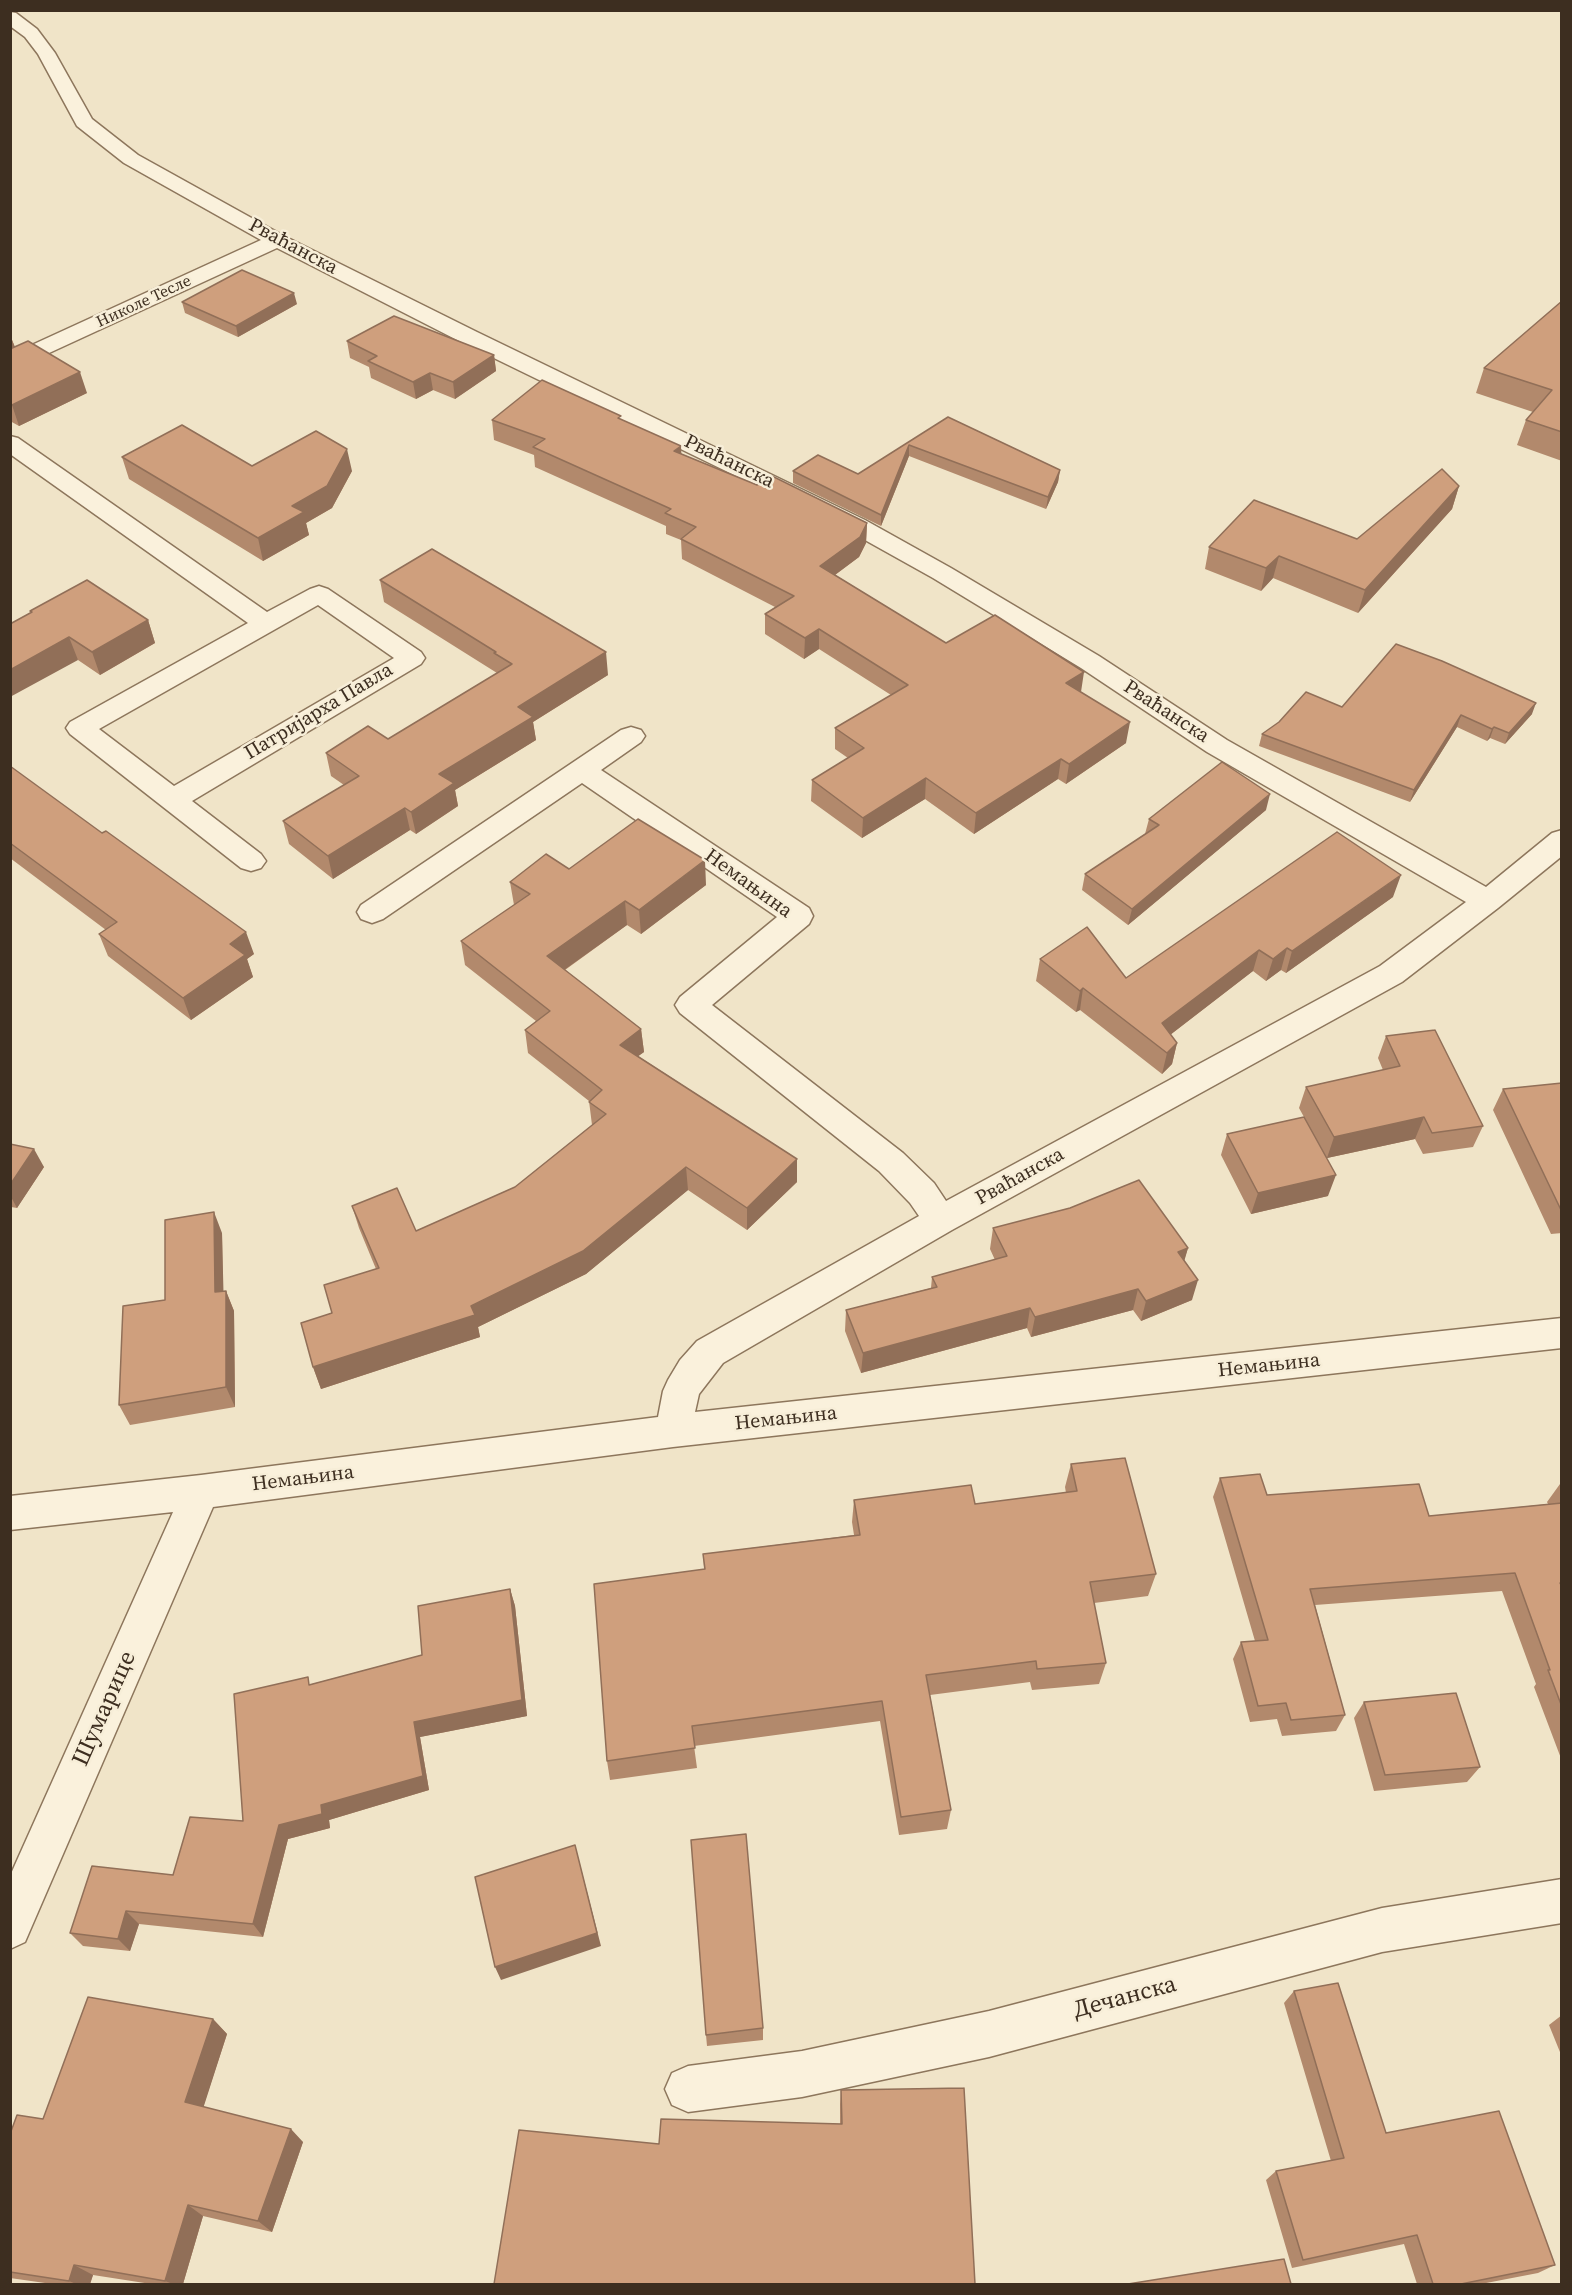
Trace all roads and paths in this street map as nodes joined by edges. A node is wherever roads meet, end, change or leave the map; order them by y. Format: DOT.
graph roads {
  1 [pos="10,17"];
  2 [pos="277,240"];
  3 [pos="10,364"];
  4 [pos="10,443"];
  5 [pos="267,624"];
  6 [pos="631,736"];
  7 [pos="582,770"];
  8 [pos="172,800"];
  9 [pos="1562,840"];
  10 [pos="250,861"];
  11 [pos="1488,901"];
  12 [pos="372,912"];
  13 [pos="940,1221"];
  14 [pos="1562,1334"];
  15 [pos="673,1431"];
  16 [pos="201,1492"];
  17 [pos="10,1513"];
  18 [pos="1562,1900"];
  19 [pos="10,1927"];
  20 [pos="688,2089"];
  1 -- 2 [label="street, Рваћанска"];
  2 -- 3 [label="street, Николе Тесле"];
  2 -- 11 [label="street, Рваћанска"];
  4 -- 5 [label="street"];
  5 -- 8 [label="street, Патријарха Павла"];
  5 -- 8 [label="street, Патријарха Павла"];
  6 -- 7 [label="street"];
  7 -- 12 [label="street"];
  7 -- 13 [label="street, Немањина"];
  8 -- 10 [label="street, Патријарха Павла"];
  9 -- 11 [label="street"];
  11 -- 13 [label="street, Рваћанска"];
  13 -- 15 [label="street, Рваћанска"];
  14 -- 15 [label="street, Немањина"];
  15 -- 16 [label="street, Немањина"];
  16 -- 17 [label="street, Немањина"];
  16 -- 19 [label="street, Шумарице"];
  18 -- 20 [label="street, Дечанска"];
}
